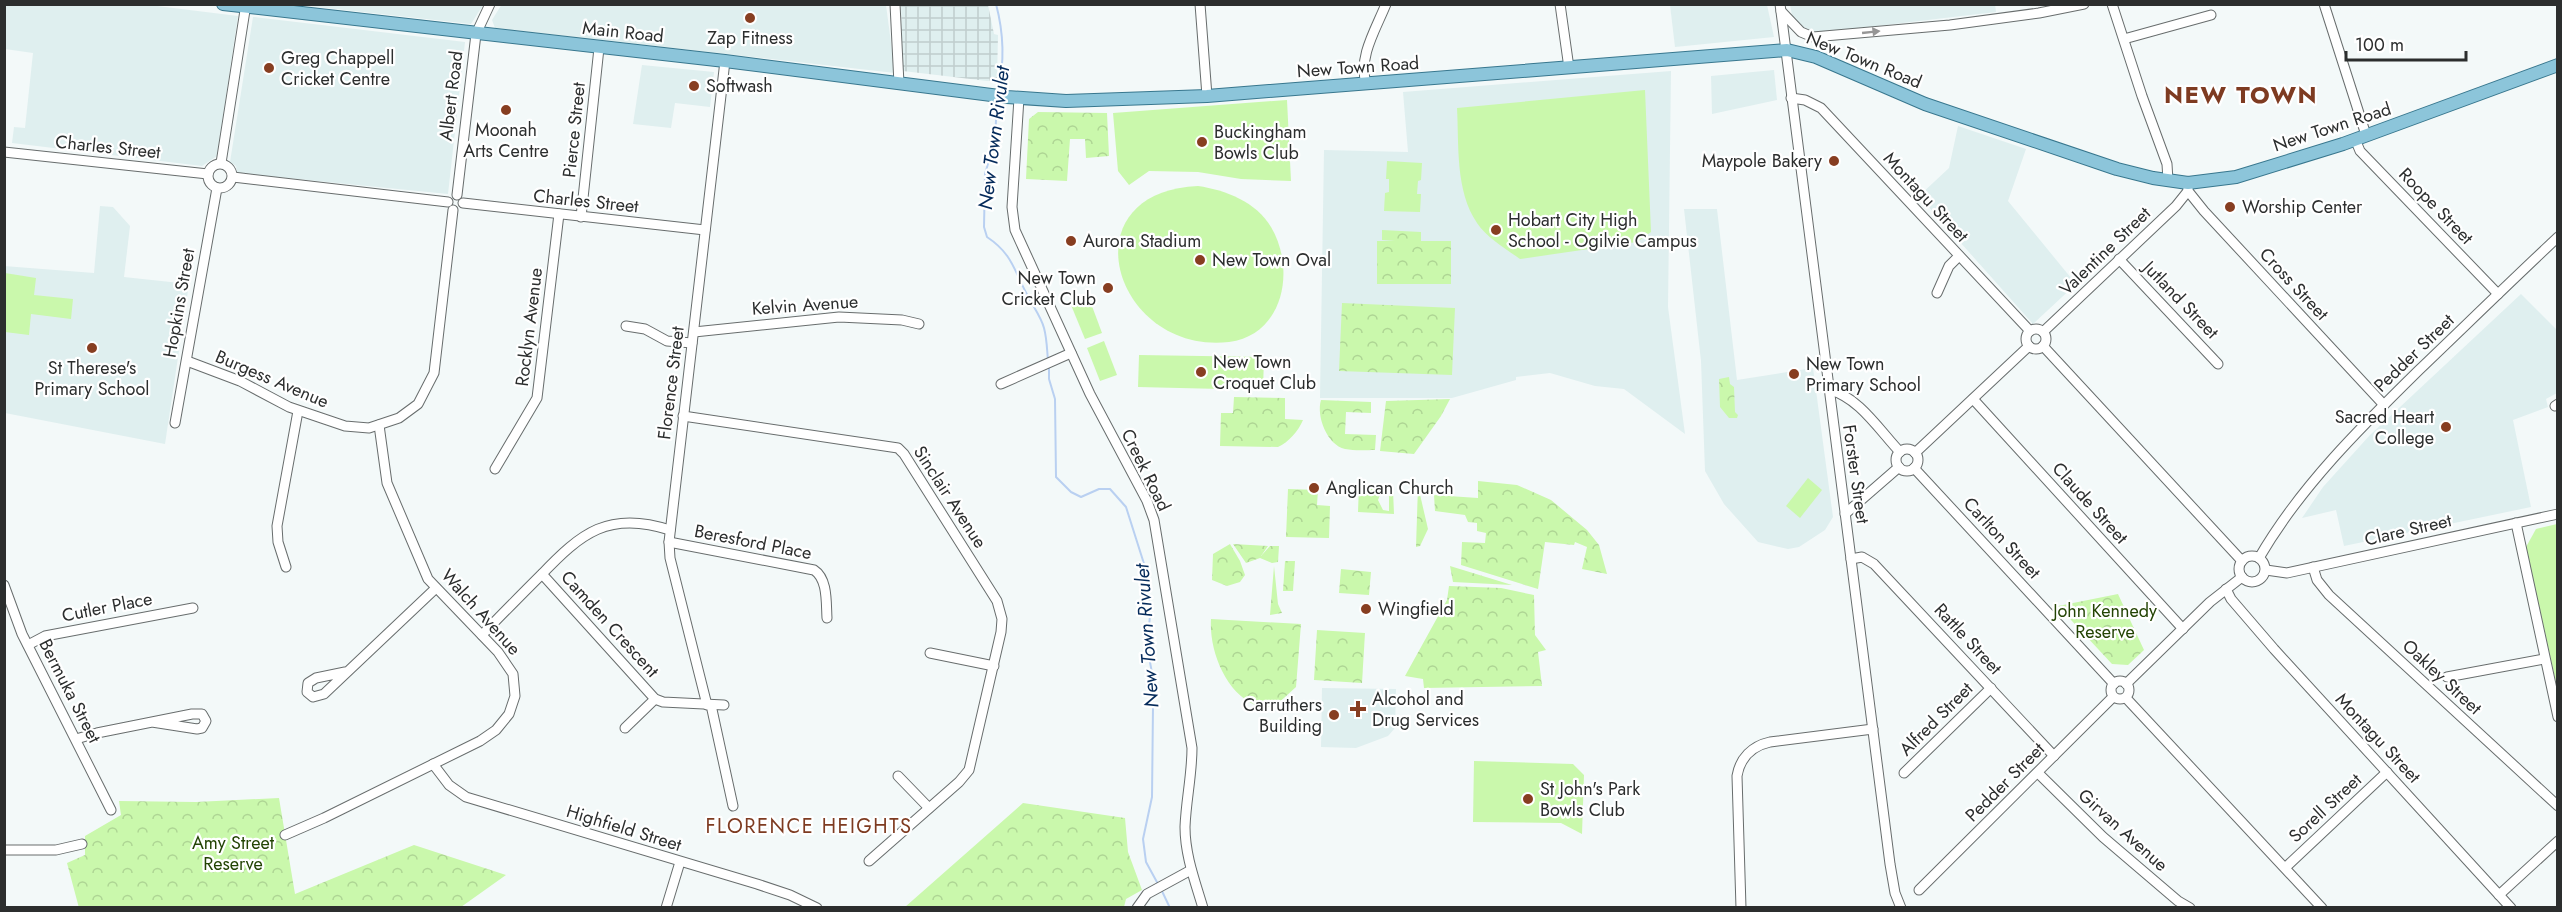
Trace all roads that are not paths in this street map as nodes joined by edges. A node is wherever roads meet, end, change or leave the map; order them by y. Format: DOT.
graph roads {
  1 [pos="223,4"];
  2 [pos="490,4"];
  3 [pos="895,4"];
  4 [pos="1200,4"];
  5 [pos="1386,4"];
  6 [pos="1560,4"];
  7 [pos="2084,4"];
  8 [pos="2112,4"];
  9 [pos="2324,4"];
  10 [pos="246,6"];
  11 [pos="1781,8"];
  12 [pos="2211,15"];
  13 [pos="476,34"];
  14 [pos="2124,39"];
  15 [pos="599,48"];
  16 [pos="1787,50"];
  17 [pos="725,61"];
  18 [pos="2558,65"];
  19 [pos="1569,68"];
  20 [pos="1366,83"];
  21 [pos="899,84"];
  22 [pos="1207,96"];
  23 [pos="1013,98"];
  24 [pos="1791,98"];
  25 [pos="2361,137"];
  26 [pos="4,152"];
  27 [pos="221,163"];
  28 [pos="208,174"];
  29 [pos="233,177"];
  30 [pos="2168,181"];
  31 [pos="2188,187"];
  32 [pos="218,188"];
  33 [pos="460,199"];
  34 [pos="451,206"];
  35 [pos="559,214"];
  36 [pos="581,217"];
  37 [pos="705,230"];
  38 [pos="2558,237"];
  39 [pos="1959,256"];
  40 [pos="2119,259"];
  41 [pos="1937,293"];
  42 [pos="2498,294"];
  43 [pos="919,324"];
  44 [pos="626,326"];
  45 [pos="694,332"];
  46 [pos="2030,332"];
  47 [pos="2043,332"];
  48 [pos="692,343"];
  49 [pos="2029,346"];
  50 [pos="2043,346"];
  51 [pos="1071,353"];
  52 [pos="186,361"];
  53 [pos="2218,364"];
  54 [pos="1001,384"];
  55 [pos="1829,390"];
  56 [pos="1973,399"];
  57 [pos="2384,405"];
  58 [pos="298,411"];
  59 [pos="683,416"];
  60 [pos="175,423"];
  61 [pos="379,425"];
  62 [pos="1900,452"];
  63 [pos="1915,453"];
  64 [pos="1899,467"];
  65 [pos="1914,468"];
  66 [pos="495,469"];
  67 [pos="1845,514"];
  68 [pos="2558,514"];
  69 [pos="2516,523"];
  70 [pos="670,530"];
  71 [pos="669,542"];
  72 [pos="2259,558"];
  73 [pos="1851,559"];
  74 [pos="2242,561"];
  75 [pos="286,567"];
  76 [pos="2313,567"];
  77 [pos="2266,570"];
  78 [pos="542,574"];
  79 [pos="2242,577"];
  80 [pos="4,585"];
  81 [pos="436,588"];
  82 [pos="2226,589"];
  83 [pos="193,608"];
  84 [pos="827,618"];
  85 [pos="2183,629"];
  86 [pos="482,635"];
  87 [pos="28,645"];
  88 [pos="930,652"];
  89 [pos="2544,659"];
  90 [pos="994,666"];
  91 [pos="345,672"];
  92 [pos="2447,677"];
  93 [pos="2114,684"];
  94 [pos="2126,684"];
  95 [pos="1991,688"];
  96 [pos="2113,697"];
  97 [pos="2126,698"];
  98 [pos="655,699"];
  99 [pos="709,705"];
  100 [pos="723,705"];
  101 [pos="2558,717"];
  102 [pos="152,722"];
  103 [pos="626,728"];
  104 [pos="1873,729"];
  105 [pos="76,739"];
  106 [pos="2054,756"];
  107 [pos="433,764"];
  108 [pos="2387,772"];
  109 [pos="2038,773"];
  110 [pos="1904,774"];
  111 [pos="898,776"];
  112 [pos="734,806"];
  113 [pos="2558,806"];
  114 [pos="929,808"];
  115 [pos="111,810"];
  116 [pos="285,835"];
  117 [pos="2558,841"];
  118 [pos="82,844"];
  119 [pos="4,850"];
  120 [pos="680,861"];
  121 [pos="869,861"];
  122 [pos="2286,867"];
  123 [pos="1191,870"];
  124 [pos="1919,890"];
  125 [pos="2499,895"];
  126 [pos="1896,906"];
  127 [pos="666,908"];
  128 [pos="816,908"];
  129 [pos="1137,908"];
  130 [pos="1203,908"];
  131 [pos="1741,908"];
  132 [pos="2190,908"];
  133 [pos="2322,908"];
  134 [pos="2511,908"];
  1 -- 10 [label="main road, Main Road"];
  2 -- 13 [label="street, Albert Road"];
  3 -- 21 [label="street"];
  4 -- 22 [label="street"];
  5 -- 20 [label="street"];
  6 -- 19 [label="street"];
  11 -- 7 [label="street, one-way"];
  8 -- 14 [label="street"];
  9 -- 25 [label="street, Roope Street"];
  10 -- 13 [label="main road, Main Road"];
  10 -- 27 [label="street"];
  11 -- 16 [label="street, Forster Street"];
  12 -- 14 [label="street"];
  13 -- 15 [label="main road, Main Road"];
  13 -- 33 [label="street, Albert Road"];
  14 -- 30 [label="street"];
  15 -- 17 [label="main road, Main Road"];
  15 -- 36 [label="street, Pierce Street"];
  16 -- 19 [label="main road, New Town Road"];
  16 -- 24 [label="street, Forster Street"];
  16 -- 30 [label="main road, New Town Road"];
  17 -- 21 [label="main road, Main Road"];
  17 -- 37 [label="street, Florence Street"];
  18 -- 25 [label="main road, New Town Road"];
  19 -- 20 [label="main road, New Town Road"];
  20 -- 22 [label="main road, New Town Road"];
  21 -- 23 [label="main road, Main Road"];
  22 -- 23 [label="main road, New Town Road"];
  23 -- 51 [label="street, Creek Road"];
  24 -- 39 [label="street, Montagu Street"];
  24 -- 55 [label="street, Forster Street"];
  25 -- 31 [label="main road, New Town Road"];
  25 -- 42 [label="street, Roope Street"];
  26 -- 28 [label="street, Charles Street"];
  27 -- 28 [label="street"];
  27 -- 29 [label="street"];
  28 -- 32 [label="street"];
  29 -- 32 [label="street"];
  29 -- 34 [label="street"];
  30 -- 31 [label="main road, New Town Road"];
  31 -- 40 [label="street, Valentine Street"];
  31 -- 57 [label="street, Cross Street"];
  32 -- 52 [label="street, Hopkins Street"];
  33 -- 34 [label="street"];
  33 -- 34 [label="street"];
  33 -- 35 [label="street, Charles Street"];
  34 -- 61 [label="street, Burgess Avenue"];
  35 -- 36 [label="street, Charles Street"];
  35 -- 66 [label="street, Rocklyn Avenue"];
  36 -- 37 [label="street, Charles Street"];
  37 -- 45 [label="street, Florence Street"];
  38 -- 42 [label="street, Pedder Street"];
  39 -- 41 [label="street"];
  39 -- 46 [label="street, Montagu Street"];
  40 -- 47 [label="street, Valentine Street"];
  40 -- 53 [label="street, Jutland Street"];
  42 -- 57 [label="street, Pedder Street"];
  43 -- 45 [label="street, Kelvin Avenue"];
  44 -- 48 [label="street"];
  45 -- 48 [label="street, Florence Street"];
  46 -- 47 [label="street"];
  46 -- 49 [label="street"];
  47 -- 50 [label="street"];
  48 -- 59 [label="street, Florence Street"];
  49 -- 50 [label="street"];
  49 -- 56 [label="street"];
  50 -- 74 [label="street"];
  51 -- 54 [label="street"];
  51 -- 123 [label="street, Creek Road"];
  52 -- 58 [label="street, Burgess Avenue"];
  52 -- 60 [label="street, Hopkins Street"];
  55 -- 62 [label="street"];
  55 -- 67 [label="street, Forster Street"];
  56 -- 63 [label="street"];
  56 -- 85 [label="street, Claude Street"];
  57 -- 72 [label="street, Pedder Street"];
  58 -- 61 [label="street, Burgess Avenue"];
  58 -- 75 [label="street"];
  59 -- 70 [label="street, Florence Street"];
  59 -- 90 [label="street, Sinclair Avenue"];
  61 -- 81 [label="street, Walch Avenue"];
  62 -- 63 [label="street"];
  62 -- 64 [label="street"];
  63 -- 65 [label="street"];
  64 -- 65 [label="street"];
  64 -- 67 [label="street"];
  65 -- 93 [label="street, Carlton Street"];
  67 -- 73 [label="street, Forster Street"];
  68 -- 69 [label="street, Clare Street"];
  69 -- 76 [label="street, Clare Street"];
  69 -- 89 [label="street"];
  70 -- 71 [label="street, Florence Street"];
  70 -- 78 [label="street"];
  71 -- 84 [label="street, Beresford Place"];
  71 -- 99 [label="street, Florence Street"];
  72 -- 74 [label="street"];
  72 -- 77 [label="street"];
  73 -- 95 [label="street, Rattle Street"];
  73 -- 104 [label="street, Forster Street"];
  74 -- 79 [label="street"];
  76 -- 77 [label="street, Clare Street"];
  76 -- 113 [label="street, Oakley Street"];
  77 -- 79 [label="street"];
  78 -- 86 [label="street"];
  78 -- 98 [label="street, Camden Crescent"];
  79 -- 82 [label="street"];
  80 -- 87 [label="street, Bermuka Street"];
  81 -- 86 [label="street, Walch Avenue"];
  81 -- 91 [label="street"];
  82 -- 85 [label="street"];
  82 -- 108 [label="street, Montagu Street"];
  83 -- 87 [label="street, Cutler Place"];
  85 -- 94 [label="street"];
  86 -- 107 [label="street, Walch Avenue"];
  87 -- 105 [label="street, Bermuka Street"];
  88 -- 90 [label="street"];
  89 -- 92 [label="street"];
  89 -- 101 [label="street"];
  90 -- 114 [label="street, Sinclair Avenue"];
  93 -- 94 [label="street"];
  93 -- 96 [label="street"];
  94 -- 97 [label="street"];
  95 -- 106 [label="street, Rattle Street"];
  95 -- 110 [label="street, Alfred Street"];
  96 -- 97 [label="street"];
  96 -- 106 [label="street, Pedder Street"];
  97 -- 122 [label="street"];
  98 -- 99 [label="street, Camden Crescent"];
  98 -- 103 [label="street"];
  99 -- 100 [label="street, Camden Crescent"];
  99 -- 112 [label="street, Florence Street"];
  102 -- 102 [label="street"];
  102 -- 105 [label="street"];
  104 -- 126 [label="street, Forster Street"];
  104 -- 131 [label="street"];
  105 -- 115 [label="street, Bermuka Street"];
  106 -- 109 [label="street, Pedder Street"];
  107 -- 116 [label="street, Walch Avenue"];
  107 -- 120 [label="street, Highfield Street"];
  108 -- 122 [label="street, Sorell Street"];
  108 -- 125 [label="street, Montagu Street"];
  109 -- 124 [label="street, Pedder Street"];
  109 -- 132 [label="street, Girvan Avenue"];
  111 -- 114 [label="street"];
  114 -- 121 [label="street, Sinclair Avenue"];
  117 -- 125 [label="street"];
  118 -- 119 [label="street"];
  120 -- 127 [label="street"];
  120 -- 128 [label="street, Highfield Street"];
  122 -- 133 [label="street"];
  123 -- 129 [label="street"];
  123 -- 130 [label="street, Creek Road"];
  125 -- 134 [label="street, Montagu Street"];
}
